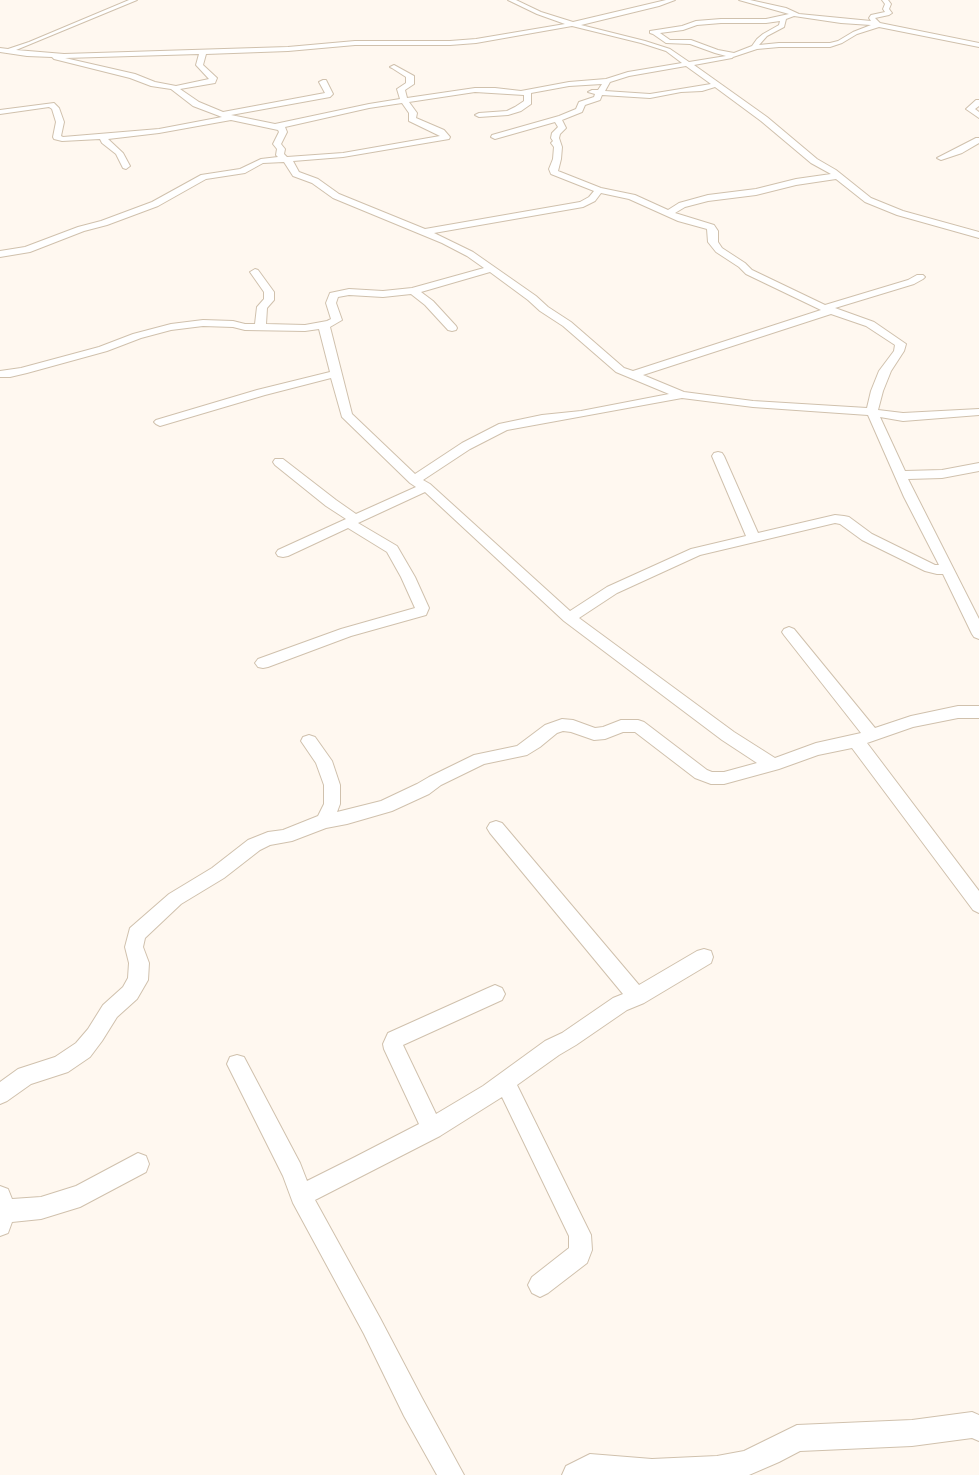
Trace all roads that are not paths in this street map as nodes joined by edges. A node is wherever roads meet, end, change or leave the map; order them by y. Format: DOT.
graph roads {
  1 [pos="134,0"];
  2 [pos="511,0"];
  3 [pos="672,0"];
  4 [pos="742,0"];
  5 [pos="885,0"];
  6 [pos="794,14"];
  7 [pos="873,16"];
  8 [pos="780,19"];
  9 [pos="832,19"];
  10 [pos="572,24"];
  11 [pos="878,25"];
  12 [pos="656,32"];
  13 [pos="647,33"];
  14 [pos="639,34"];
  15 [pos="617,36"];
  16 [pos="979,45"];
  17 [pos="754,48"];
  18 [pos="0,50"];
  19 [pos="8,51"];
  20 [pos="203,52"];
  21 [pos="0,54"];
  22 [pos="39,55"];
  23 [pos="54,56"];
  24 [pos="735,56"];
  25 [pos="8,60"];
  26 [pos="688,64"];
  27 [pos="394,67"];
  28 [pos="608,81"];
  29 [pos="323,82"];
  30 [pos="716,85"];
  31 [pos="554,87"];
  32 [pos="176,88"];
  33 [pos="527,93"];
  34 [pos="600,93"];
  35 [pos="405,101"];
  36 [pos="979,102"];
  37 [pos="0,112"];
  38 [pos="222,114"];
  39 [pos="479,115"];
  40 [pos="979,116"];
  41 [pos="231,118"];
  42 [pos="558,120"];
  43 [pos="274,127"];
  44 [pos="103,136"];
  45 [pos="495,136"];
  46 [pos="979,140"];
  47 [pos="941,158"];
  48 [pos="286,160"];
  49 [pos="126,166"];
  50 [pos="836,176"];
  51 [pos="599,190"];
  52 [pos="669,213"];
  53 [pos="425,232"];
  54 [pos="979,235"];
  55 [pos="0,254"];
  56 [pos="491,269"];
  57 [pos="255,272"];
  58 [pos="920,277"];
  59 [pos="413,291"];
  60 [pos="828,309"];
  61 [pos="324,326"];
  62 [pos="260,327"];
  63 [pos="452,328"];
  64 [pos="0,374"];
  65 [pos="335,374"];
  66 [pos="634,375"];
  67 [pos="682,395"];
  68 [pos="872,412"];
  69 [pos="979,412"];
  70 [pos="160,422"];
  71 [pos="718,456"];
  72 [pos="279,462"];
  73 [pos="979,467"];
  74 [pos="901,475"];
  75 [pos="420,484"];
  76 [pos="352,521"];
  77 [pos="754,538"];
  78 [pos="283,553"];
  79 [pos="948,569"];
  80 [pos="569,618"];
  81 [pos="789,632"];
  82 [pos="979,634"];
  83 [pos="263,663"];
  84 [pos="979,712"];
  85 [pos="872,735"];
  86 [pos="309,741"];
  87 [pos="856,741"];
  88 [pos="773,766"];
  89 [pos="325,821"];
  90 [pos="496,828"];
  91 [pos="979,905"];
  92 [pos="704,958"];
  93 [pos="495,994"];
  94 [pos="637,997"];
  95 [pos="237,1064"];
  96 [pos="505,1082"];
  97 [pos="0,1094"];
  98 [pos="432,1129"];
  99 [pos="138,1164"];
  100 [pos="301,1195"];
  101 [pos="1,1210"];
  102 [pos="540,1285"];
  103 [pos="979,1428"];
  104 [pos="451,1475"];
  105 [pos="575,1475"];
  1 -- 19 [label="street"];
  2 -- 10 [label="street"];
  3 -- 10 [label="street"];
  4 -- 6 [label="street"];
  5 -- 7 [label="street"];
  6 -- 8 [label="street"];
  6 -- 9 [label="street"];
  7 -- 9 [label="street"];
  7 -- 11 [label="street"];
  8 -- 12 [label="street"];
  8 -- 17 [label="street"];
  9 -- 11 [label="street"];
  10 -- 15 [label="street"];
  10 -- 20 [label="street"];
  11 -- 16 [label="street"];
  11 -- 17 [label="street"];
  12 -- 13 [label="street"];
  12 -- 24 [label="street"];
  14 -- 15 [label="street"];
  15 -- 26 [label="street"];
  17 -- 24 [label="street"];
  18 -- 19 [label="street"];
  19 -- 21 [label="street"];
  19 -- 22 [label="street"];
  20 -- 23 [label="street"];
  20 -- 32 [label="street"];
  22 -- 23 [label="street"];
  22 -- 25 [label="street"];
  23 -- 32 [label="street"];
  24 -- 26 [label="street"];
  26 -- 28 [label="street"];
  26 -- 30 [label="street"];
  27 -- 35 [label="street"];
  28 -- 31 [label="street"];
  28 -- 34 [label="street"];
  29 -- 38 [label="street"];
  30 -- 34 [label="street"];
  30 -- 50 [label="street"];
  31 -- 33 [label="street"];
  31 -- 34 [label="street"];
  32 -- 38 [label="street"];
  33 -- 35 [label="street"];
  33 -- 39 [label="street"];
  34 -- 42 [label="street"];
  35 -- 43 [label="street"];
  35 -- 48 [label="street"];
  36 -- 40 [label="street"];
  37 -- 44 [label="street"];
  38 -- 41 [label="street"];
  41 -- 43 [label="street"];
  41 -- 44 [label="street"];
  42 -- 45 [label="street"];
  42 -- 51 [label="street"];
  43 -- 48 [label="street"];
  44 -- 49 [label="street"];
  46 -- 47 [label="street"];
  48 -- 53 [label="street"];
  48 -- 55 [label="street"];
  50 -- 52 [label="street"];
  50 -- 54 [label="street"];
  51 -- 52 [label="street"];
  51 -- 53 [label="street"];
  52 -- 60 [label="street"];
  53 -- 56 [label="street"];
  56 -- 59 [label="street"];
  56 -- 66 [label="street"];
  57 -- 62 [label="street"];
  58 -- 60 [label="street"];
  59 -- 61 [label="street"];
  59 -- 63 [label="street"];
  60 -- 66 [label="street"];
  60 -- 68 [label="street"];
  61 -- 62 [label="street"];
  61 -- 65 [label="street"];
  62 -- 64 [label="street"];
  65 -- 70 [label="street"];
  65 -- 75 [label="street"];
  66 -- 67 [label="street"];
  67 -- 68 [label="street"];
  67 -- 75 [label="street"];
  68 -- 69 [label="street"];
  68 -- 74 [label="street"];
  71 -- 77 [label="street"];
  72 -- 76 [label="street"];
  73 -- 74 [label="street"];
  74 -- 79 [label="street"];
  75 -- 76 [label="street"];
  75 -- 80 [label="street"];
  76 -- 78 [label="street"];
  76 -- 83 [label="street"];
  77 -- 79 [label="street"];
  77 -- 80 [label="street"];
  79 -- 82 [label="street"];
  80 -- 88 [label="street"];
  81 -- 85 [label="street"];
  84 -- 85 [label="street"];
  85 -- 87 [label="street"];
  86 -- 89 [label="street"];
  87 -- 88 [label="street"];
  87 -- 91 [label="street"];
  88 -- 89 [label="street"];
  89 -- 97 [label="street"];
  90 -- 94 [label="street"];
  92 -- 94 [label="street"];
  93 -- 98 [label="street"];
  94 -- 96 [label="street"];
  95 -- 100 [label="street"];
  96 -- 98 [label="street"];
  96 -- 102 [label="street"];
  98 -- 100 [label="street"];
  99 -- 101 [label="street"];
  100 -- 104 [label="street"];
  103 -- 105 [label="street"];
}
